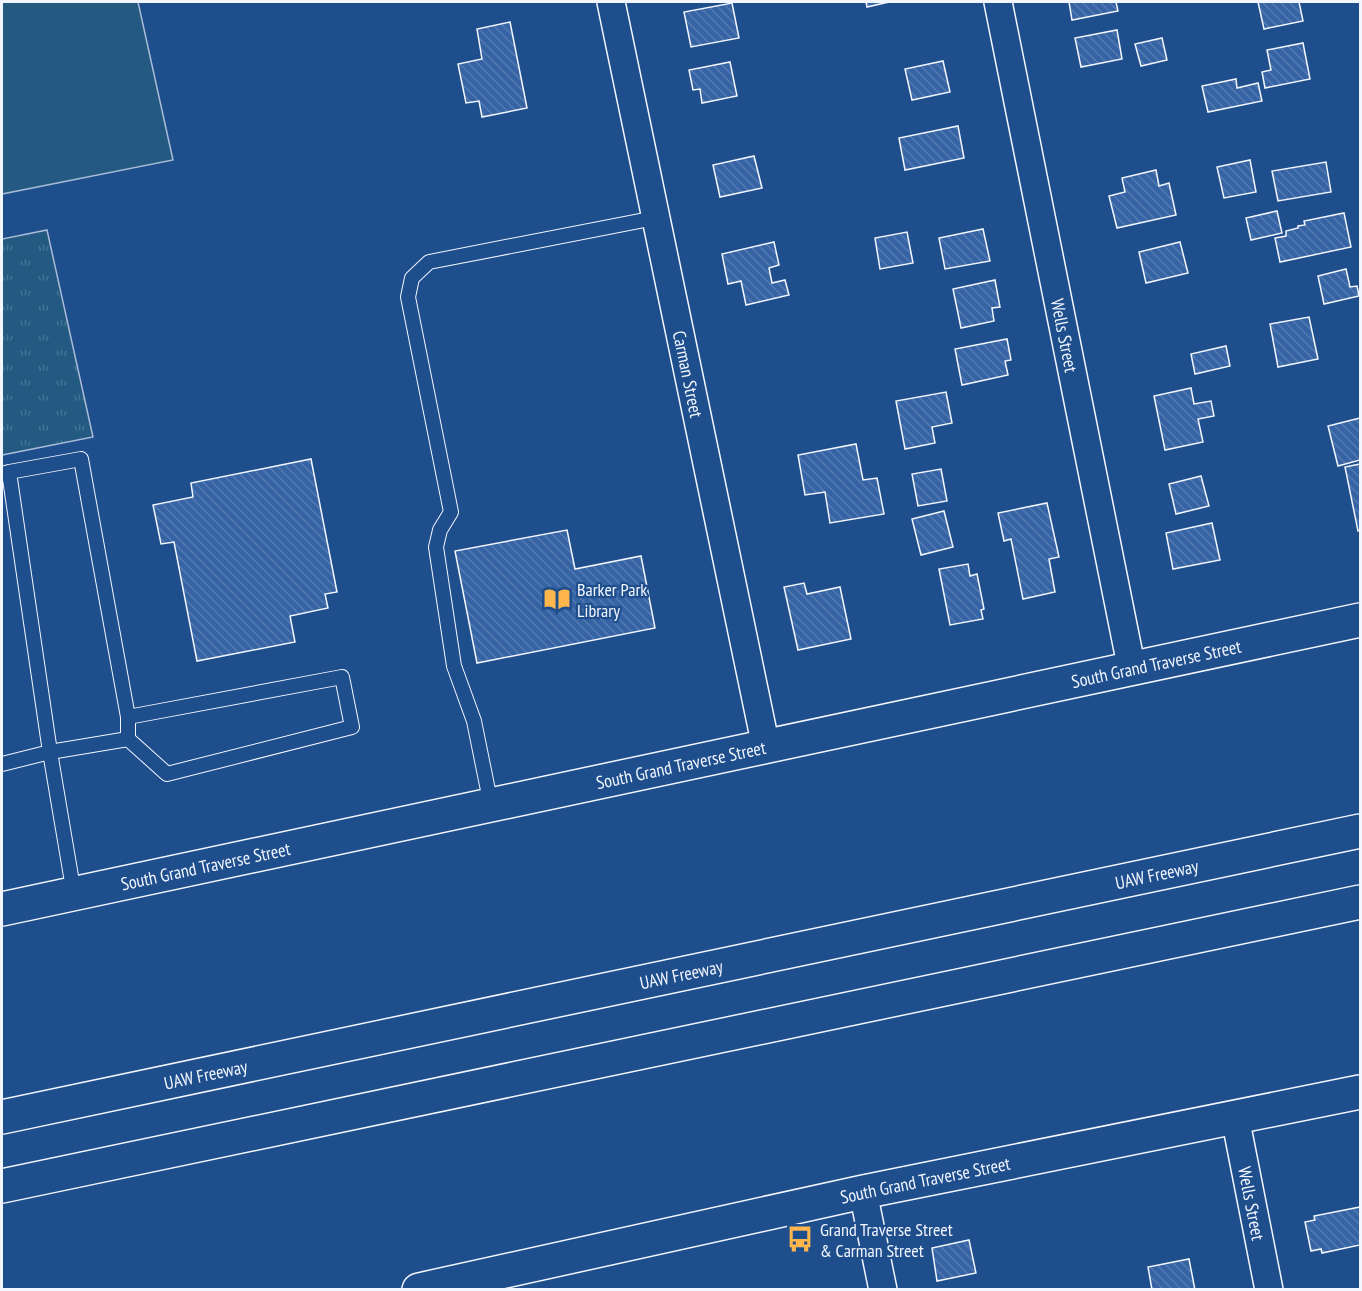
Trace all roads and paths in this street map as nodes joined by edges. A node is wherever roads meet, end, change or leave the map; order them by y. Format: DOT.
graph roads {
  1 [pos="611,2"];
  2 [pos="998,2"];
  3 [pos="655,218"];
  4 [pos="5,473"];
  5 [pos="1360,620"];
  6 [pos="1132,670"];
  7 [pos="128,717"];
  8 [pos="128,739"];
  9 [pos="766,747"];
  10 [pos="50,752"];
  11 [pos="2,764"];
  12 [pos="492,805"];
  13 [pos="1360,831"];
  14 [pos="74,894"];
  15 [pos="1360,902"];
  16 [pos="2,909"];
  17 [pos="1360,1092"];
  18 [pos="2,1116"];
  19 [pos="1235,1118"];
  20 [pos="2,1186"];
  21 [pos="863,1192"];
  22 [pos="518,1279"];
  23 [pos="418,1290"];
  24 [pos="883,1290"];
  25 [pos="1269,1290"];
  1 -- 3 [label="street, Carman Street"];
  2 -- 6 [label="street, Wells Street"];
  3 -- 9 [label="street, Carman Street"];
  3 -- 12 [label="lane"];
  4 -- 7 [label="lane"];
  4 -- 10 [label="lane"];
  5 -- 6 [label="main road, South Grand Traverse Street"];
  6 -- 9 [label="main road, South Grand Traverse Street"];
  7 -- 8 [label="lane"];
  7 -- 8 [label="lane"];
  8 -- 10 [label="lane"];
  9 -- 12 [label="main road, South Grand Traverse Street"];
  10 -- 11 [label="lane"];
  10 -- 14 [label="lane"];
  12 -- 14 [label="main road, South Grand Traverse Street"];
  13 -- 18 [label="main road, UAW Freeway"];
  14 -- 16 [label="main road, South Grand Traverse Street"];
  15 -- 20 [label="main road"];
  17 -- 19 [label="main road, South Grand Traverse Street"];
  19 -- 21 [label="main road, South Grand Traverse Street"];
  19 -- 25 [label="street, Wells Street"];
  21 -- 22 [label="main road, South Grand Traverse Street"];
  21 -- 24 [label="street"];
  22 -- 23 [label="main road, South Grand Traverse Street"];
}
